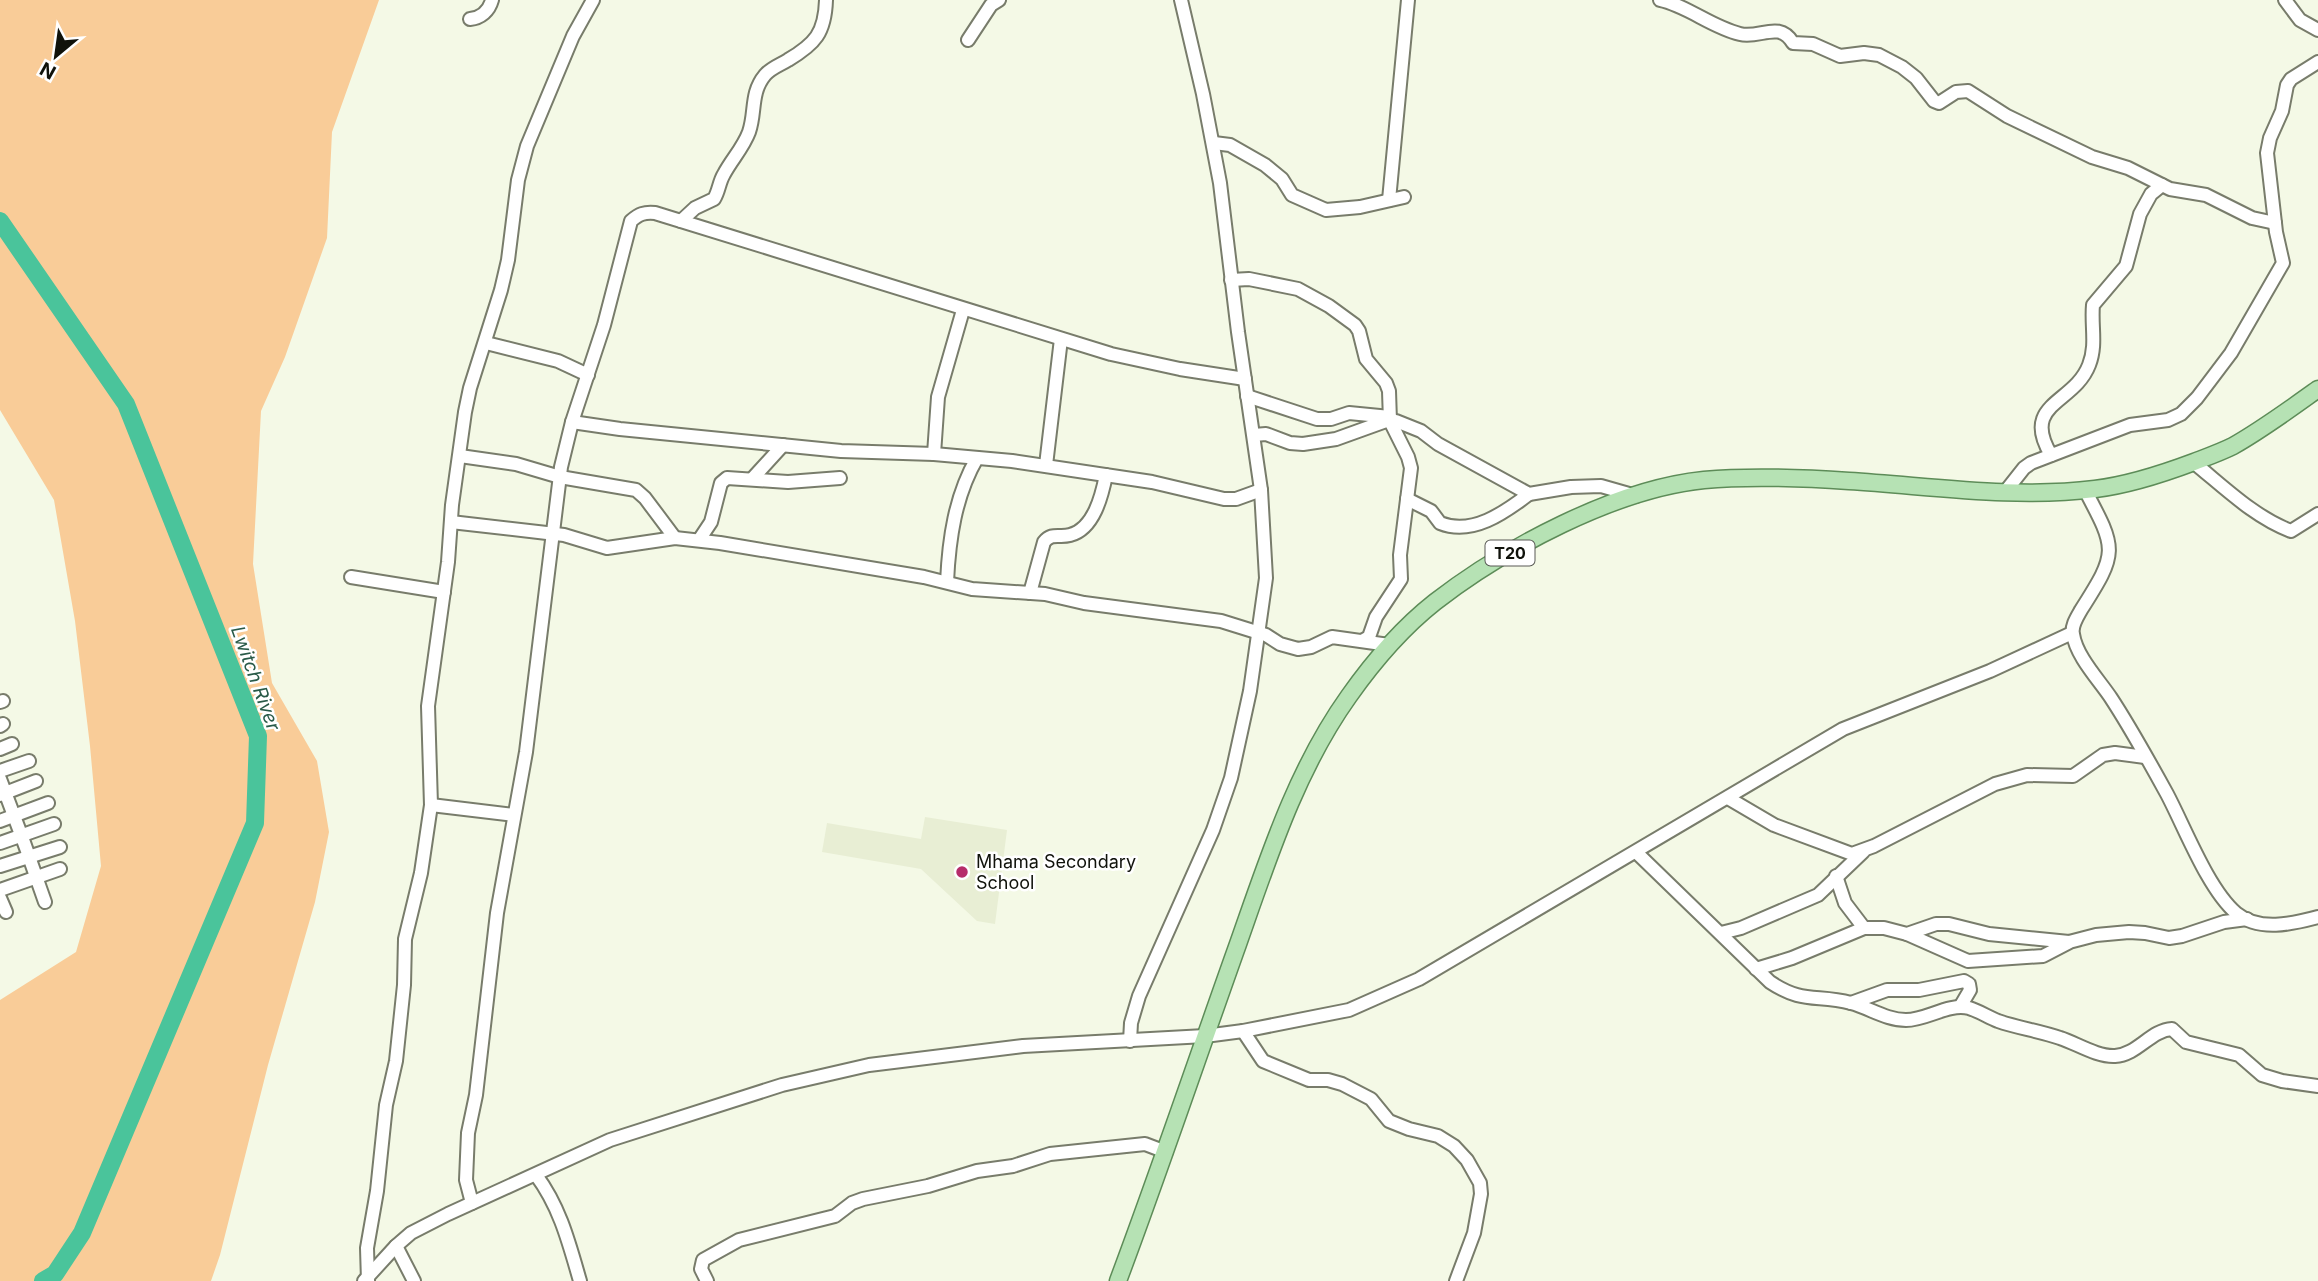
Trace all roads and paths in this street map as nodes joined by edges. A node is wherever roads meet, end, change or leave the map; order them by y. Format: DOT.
graph roads {
  1 [pos="492,0"];
  2 [pos="593,0"];
  3 [pos="826,0"];
  4 [pos="999,0"];
  5 [pos="1181,0"];
  6 [pos="1408,0"];
  7 [pos="1660,0"];
  8 [pos="2284,0"];
  9 [pos="470,19"];
  10 [pos="2318,30"];
  11 [pos="968,40"];
  12 [pos="2318,62"];
  13 [pos="1213,143"];
  14 [pos="2162,185"];
  15 [pos="1404,197"];
  16 [pos="1389,200"];
  17 [pos="681,221"];
  18 [pos="2275,223"];
  19 [pos="1231,280"];
  20 [pos="963,310"];
  21 [pos="1061,339"];
  22 [pos="486,343"];
  23 [pos="588,375"];
  24 [pos="1245,379"];
  25 [pos="2318,389"];
  26 [pos="1247,396"];
  27 [pos="1390,419"];
  28 [pos="572,422"];
  29 [pos="1254,435"];
  30 [pos="783,445"];
  31 [pos="934,454"];
  32 [pos="460,456"];
  33 [pos="2052,456"];
  34 [pos="977,458"];
  35 [pos="2193,462"];
  36 [pos="1046,465"];
  37 [pos="1106,475"];
  38 [pos="561,477"];
  39 [pos="840,478"];
  40 [pos="752,479"];
  41 [pos="1261,490"];
  42 [pos="2085,490"];
  43 [pos="2005,492"];
  44 [pos="1529,494"];
  45 [pos="1637,496"];
  46 [pos="1407,499"];
  47 [pos="2318,514"];
  48 [pos="451,522"];
  49 [pos="554,534"];
  50 [pos="675,538"];
  51 [pos="699,540"];
  52 [pos="351,577"];
  53 [pos="947,582"];
  54 [pos="444,592"];
  55 [pos="1030,593"];
  56 [pos="1259,633"];
  57 [pos="2072,633"];
  58 [pos="1362,640"];
  59 [pos="1389,645"];
  60 [pos="2144,757"];
  61 [pos="29,761"];
  62 [pos="0,771"];
  63 [pos="0,779"];
  64 [pos="36,781"];
  65 [pos="3,794"];
  66 [pos="1728,798"];
  67 [pos="47,803"];
  68 [pos="431,806"];
  69 [pos="514,815"];
  70 [pos="13,816"];
  71 [pos="0,821"];
  72 [pos="54,824"];
  73 [pos="23,835"];
  74 [pos="0,843"];
  75 [pos="60,847"];
  76 [pos="1863,852"];
  77 [pos="1637,853"];
  78 [pos="28,857"];
  79 [pos="0,866"];
  80 [pos="60,869"];
  81 [pos="1836,876"];
  82 [pos="37,877"];
  83 [pos="0,890"];
  84 [pos="0,898"];
  85 [pos="45,902"];
  86 [pos="1849,908"];
  87 [pos="6,912"];
  88 [pos="2318,917"];
  89 [pos="2247,919"];
  90 [pos="1864,928"];
  91 [pos="1720,933"];
  92 [pos="1906,934"];
  93 [pos="1842,938"];
  94 [pos="2069,942"];
  95 [pos="1756,969"];
  96 [pos="1851,1003"];
  97 [pos="1960,1007"];
  98 [pos="1243,1031"];
  99 [pos="1205,1036"];
  100 [pos="1130,1041"];
  101 [pos="2318,1086"];
  102 [pos="1166,1152"];
  103 [pos="536,1174"];
  104 [pos="472,1203"];
  105 [pos="396,1246"];
  106 [pos="367,1279"];
  107 [pos="414,1281"];
  108 [pos="580,1281"];
  109 [pos="707,1281"];
  110 [pos="1118,1281"];
  111 [pos="1456,1281"];
  1 -- 9 [label="street"];
  2 -- 22 [label="street"];
  3 -- 17 [label="street"];
  4 -- 11 [label="street"];
  5 -- 13 [label="street"];
  6 -- 16 [label="street"];
  7 -- 14 [label="street"];
  8 -- 10 [label="street"];
  12 -- 18 [label="street"];
  13 -- 16 [label="street"];
  13 -- 19 [label="street"];
  14 -- 18 [label="street"];
  14 -- 33 [label="street"];
  15 -- 16 [label="street"];
  17 -- 20 [label="street"];
  17 -- 23 [label="street"];
  18 -- 33 [label="street"];
  19 -- 24 [label="street"];
  19 -- 27 [label="street"];
  20 -- 21 [label="street"];
  20 -- 31 [label="street"];
  21 -- 24 [label="street"];
  21 -- 36 [label="street"];
  22 -- 23 [label="street"];
  22 -- 32 [label="street"];
  23 -- 28 [label="street"];
  24 -- 26 [label="street"];
  25 -- 35 [label="main road, T20"];
  26 -- 27 [label="street"];
  26 -- 29 [label="street"];
  27 -- 29 [label="street"];
  27 -- 44 [label="street"];
  27 -- 46 [label="street"];
  28 -- 30 [label="street"];
  28 -- 38 [label="street"];
  29 -- 41 [label="street"];
  30 -- 31 [label="street"];
  30 -- 40 [label="street"];
  31 -- 34 [label="street"];
  32 -- 38 [label="street"];
  32 -- 48 [label="street"];
  33 -- 43 [label="street"];
  34 -- 36 [label="street"];
  34 -- 53 [label="street"];
  35 -- 42 [label="main road, T20"];
  35 -- 47 [label="street"];
  36 -- 37 [label="street"];
  37 -- 41 [label="street"];
  37 -- 55 [label="street"];
  38 -- 49 [label="street"];
  38 -- 50 [label="street"];
  39 -- 40 [label="street"];
  40 -- 51 [label="street"];
  41 -- 56 [label="street"];
  42 -- 43 [label="main road, T20"];
  42 -- 57 [label="street"];
  43 -- 45 [label="main road, T20"];
  44 -- 45 [label="street"];
  44 -- 46 [label="street"];
  45 -- 59 [label="main road, T20"];
  46 -- 58 [label="street"];
  48 -- 49 [label="street"];
  48 -- 54 [label="street"];
  49 -- 50 [label="street"];
  49 -- 69 [label="street"];
  50 -- 51 [label="street"];
  51 -- 53 [label="street"];
  52 -- 54 [label="street"];
  53 -- 55 [label="street"];
  54 -- 68 [label="street"];
  55 -- 56 [label="street"];
  56 -- 58 [label="street"];
  56 -- 100 [label="street"];
  57 -- 60 [label="street"];
  57 -- 66 [label="street"];
  58 -- 59 [label="street"];
  59 -- 99 [label="main road, T20"];
  60 -- 76 [label="street"];
  60 -- 89 [label="street"];
  61 -- 62 [label="street"];
  63 -- 65 [label="street"];
  64 -- 65 [label="street"];
  65 -- 70 [label="street"];
  66 -- 76 [label="street"];
  66 -- 77 [label="street"];
  67 -- 70 [label="street"];
  68 -- 69 [label="street"];
  68 -- 106 [label="street"];
  69 -- 104 [label="street"];
  70 -- 71 [label="street"];
  70 -- 73 [label="street"];
  72 -- 73 [label="street"];
  73 -- 74 [label="street"];
  73 -- 78 [label="street"];
  75 -- 78 [label="street"];
  76 -- 81 [label="street"];
  77 -- 91 [label="street"];
  77 -- 98 [label="street"];
  78 -- 79 [label="street"];
  78 -- 82 [label="street"];
  80 -- 82 [label="street"];
  81 -- 86 [label="street"];
  81 -- 91 [label="street"];
  82 -- 83 [label="street"];
  82 -- 85 [label="street"];
  84 -- 87 [label="street"];
  86 -- 90 [label="street"];
  86 -- 93 [label="street"];
  88 -- 89 [label="street"];
  89 -- 94 [label="street"];
  90 -- 92 [label="street"];
  90 -- 93 [label="street"];
  91 -- 95 [label="street"];
  92 -- 94 [label="street"];
  92 -- 94 [label="street"];
  93 -- 95 [label="street"];
  95 -- 96 [label="street"];
  96 -- 97 [label="street"];
  96 -- 97 [label="street"];
  97 -- 101 [label="street"];
  98 -- 99 [label="street"];
  98 -- 111 [label="street"];
  99 -- 100 [label="street"];
  99 -- 102 [label="main road, T20"];
  100 -- 103 [label="street"];
  102 -- 109 [label="street"];
  102 -- 110 [label="main road, T20"];
  103 -- 104 [label="street"];
  103 -- 108 [label="street"];
  104 -- 105 [label="street"];
  105 -- 106 [label="street"];
  105 -- 107 [label="street"];
}
